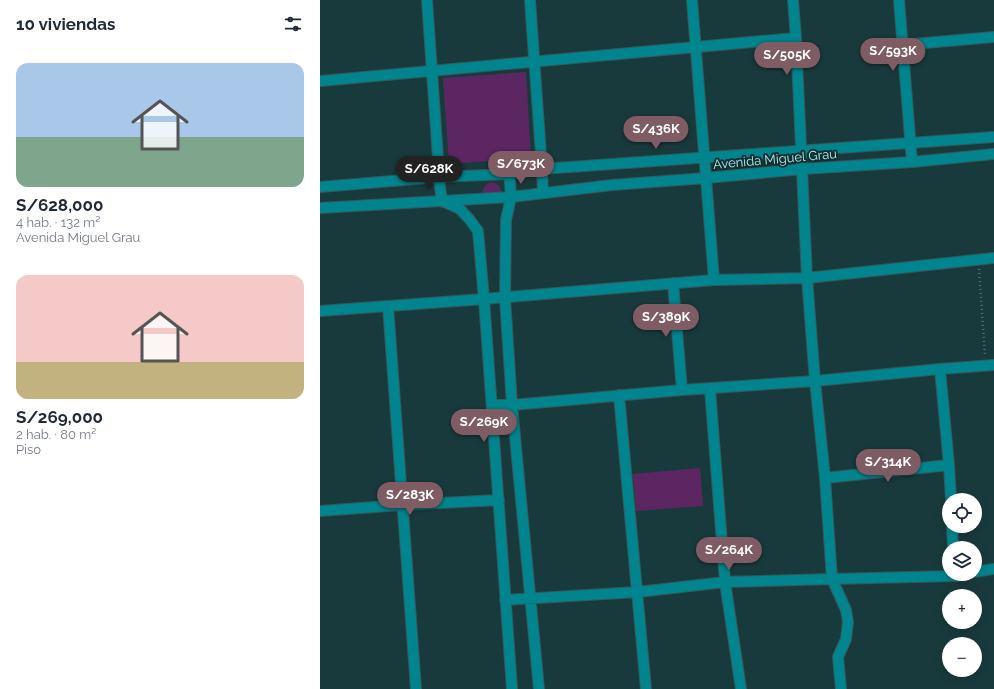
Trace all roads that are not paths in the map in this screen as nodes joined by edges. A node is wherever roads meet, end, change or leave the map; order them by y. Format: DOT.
graph roads {
  1 [pos="427,0"];
  2 [pos="530,0"];
  3 [pos="692,0"];
  4 [pos="793,0"];
  5 [pos="899,0"];
  6 [pos="994,37"];
  7 [pos="796,38"];
  8 [pos="902,45"];
  9 [pos="695,47"];
  10 [pos="534,62"];
  11 [pos="432,71"];
  12 [pos="320,81"];
  13 [pos="994,136"];
  14 [pos="910,142"];
  15 [pos="802,150"];
  16 [pos="994,154"];
  17 [pos="704,157"];
  18 [pos="912,162"];
  19 [pos="542,169"];
  20 [pos="803,169"];
  21 [pos="508,174"];
  22 [pos="440,177"];
  23 [pos="706,178"];
  24 [pos="320,187"];
  25 [pos="543,193"];
  26 [pos="511,197"];
  27 [pos="442,201"];
  28 [pos="320,208"];
  29 [pos="994,258"];
  30 [pos="807,278"];
  31 [pos="714,280"];
  32 [pos="673,283"];
  33 [pos="505,298"];
  34 [pos="484,299"];
  35 [pos="388,306"];
  36 [pos="320,311"];
  37 [pos="990,365"];
  38 [pos="940,369"];
  39 [pos="815,381"];
  40 [pos="710,389"];
  41 [pos="682,390"];
  42 [pos="620,395"];
  43 [pos="512,404"];
  44 [pos="492,405"];
  45 [pos="949,465"];
  46 [pos="825,478"];
  47 [pos="951,493"];
  48 [pos="499,500"];
  49 [pos="402,505"];
  50 [pos="320,511"];
  51 [pos="994,569"];
  52 [pos="982,571"];
  53 [pos="942,575"];
  54 [pos="832,579"];
  55 [pos="725,582"];
  56 [pos="638,592"];
  57 [pos="531,599"];
  58 [pos="505,600"];
  59 [pos="416,689"];
  60 [pos="512,689"];
  61 [pos="539,689"];
  62 [pos="646,689"];
  63 [pos="741,689"];
  64 [pos="841,689"];
  1 -- 11 [label="street"];
  2 -- 10 [label="street"];
  3 -- 9 [label="street"];
  4 -- 7 [label="street"];
  5 -- 8 [label="street"];
  6 -- 8 [label="street"];
  7 -- 9 [label="street"];
  7 -- 15 [label="street"];
  8 -- 14 [label="street"];
  9 -- 10 [label="street"];
  9 -- 17 [label="street"];
  10 -- 11 [label="street"];
  10 -- 19 [label="street"];
  11 -- 12 [label="street"];
  11 -- 22 [label="street"];
  13 -- 14 [label="street, Avenida Miguel Grau"];
  14 -- 15 [label="street, Avenida Miguel Grau"];
  14 -- 18 [label="street"];
  15 -- 17 [label="street, Avenida Miguel Grau"];
  15 -- 20 [label="street"];
  16 -- 18 [label="street, Avenida Miguel Grau"];
  17 -- 19 [label="street, Avenida Miguel Grau"];
  17 -- 23 [label="street"];
  18 -- 20 [label="street, Avenida Miguel Grau"];
  19 -- 21 [label="street, Avenida Miguel Grau"];
  19 -- 25 [label="street"];
  20 -- 23 [label="street, Avenida Miguel Grau"];
  20 -- 30 [label="street"];
  21 -- 22 [label="street, Avenida Miguel Grau"];
  21 -- 26 [label="street"];
  22 -- 24 [label="street, Avenida Miguel Grau"];
  22 -- 27 [label="street"];
  23 -- 25 [label="street, Avenida Miguel Grau"];
  23 -- 31 [label="street"];
  25 -- 26 [label="street, Avenida Miguel Grau"];
  26 -- 27 [label="street, Avenida Miguel Grau"];
  26 -- 33 [label="street"];
  27 -- 28 [label="street, Avenida Miguel Grau"];
  27 -- 34 [label="street"];
  29 -- 30 [label="street"];
  30 -- 31 [label="street"];
  30 -- 39 [label="street"];
  31 -- 32 [label="street"];
  32 -- 33 [label="street"];
  32 -- 41 [label="street"];
  33 -- 34 [label="street"];
  33 -- 43 [label="street"];
  34 -- 35 [label="street"];
  34 -- 44 [label="street"];
  35 -- 36 [label="street"];
  35 -- 49 [label="street"];
  37 -- 38 [label="street"];
  38 -- 39 [label="street"];
  38 -- 45 [label="street"];
  39 -- 40 [label="street"];
  39 -- 46 [label="street"];
  40 -- 41 [label="street"];
  40 -- 55 [label="street"];
  41 -- 42 [label="street"];
  42 -- 43 [label="street"];
  42 -- 56 [label="street"];
  43 -- 44 [label="street"];
  43 -- 57 [label="street"];
  44 -- 48 [label="street"];
  45 -- 46 [label="street"];
  45 -- 47 [label="street"];
  46 -- 54 [label="street"];
  48 -- 49 [label="street"];
  48 -- 58 [label="street"];
  49 -- 50 [label="street"];
  49 -- 59 [label="street"];
  51 -- 52 [label="street"];
  53 -- 54 [label="street"];
  54 -- 55 [label="street"];
  54 -- 64 [label="street"];
  55 -- 56 [label="street"];
  55 -- 63 [label="street"];
  56 -- 57 [label="street"];
  56 -- 62 [label="street"];
  57 -- 58 [label="street"];
  57 -- 61 [label="street"];
  58 -- 60 [label="street"];
}
